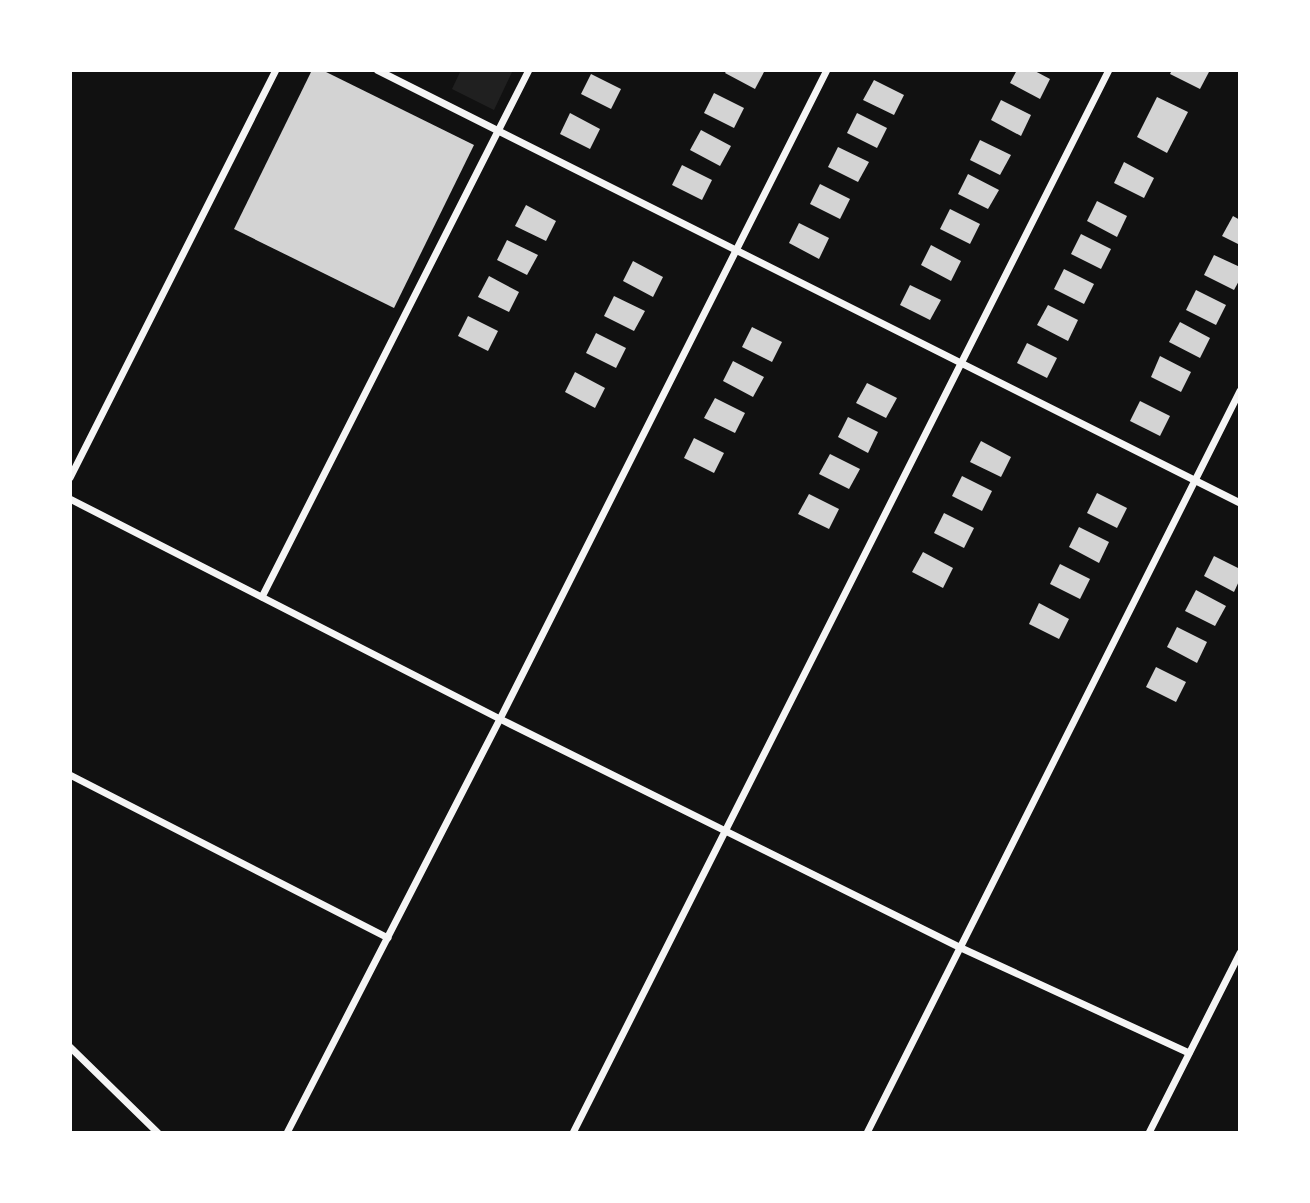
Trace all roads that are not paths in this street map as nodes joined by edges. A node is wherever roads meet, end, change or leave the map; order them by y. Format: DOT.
graph roads {
  1 [pos="276,70"];
  2 [pos="377,70"];
  3 [pos="530,70"];
  4 [pos="827,70"];
  5 [pos="1109,70"];
  6 [pos="499,131"];
  7 [pos="736,250"];
  8 [pos="961,363"];
  9 [pos="1240,391"];
  10 [pos="70,478"];
  11 [pos="1195,480"];
  12 [pos="70,499"];
  13 [pos="1240,503"];
  14 [pos="262,597"];
  15 [pos="500,719"];
  16 [pos="70,775"];
  17 [pos="724,830"];
  18 [pos="388,938"];
  19 [pos="959,947"];
  20 [pos="1240,953"];
  21 [pos="70,1047"];
  22 [pos="1189,1053"];
  23 [pos="158,1133"];
  24 [pos="287,1133"];
  25 [pos="573,1133"];
  26 [pos="867,1133"];
  27 [pos="1149,1133"];
  1 -- 10 [label="street"];
  2 -- 6 [label="street"];
  3 -- 6 [label="street"];
  4 -- 7 [label="street"];
  5 -- 8 [label="street"];
  6 -- 7 [label="street"];
  6 -- 14 [label="street"];
  7 -- 8 [label="street"];
  7 -- 15 [label="street"];
  8 -- 11 [label="street"];
  8 -- 17 [label="street"];
  9 -- 11 [label="street"];
  11 -- 13 [label="street"];
  11 -- 19 [label="street"];
  12 -- 14 [label="street"];
  14 -- 15 [label="street"];
  15 -- 17 [label="street"];
  15 -- 18 [label="street"];
  16 -- 18 [label="street"];
  17 -- 19 [label="street"];
  17 -- 25 [label="street"];
  18 -- 24 [label="street"];
  19 -- 22 [label="street"];
  19 -- 26 [label="street"];
  20 -- 22 [label="street"];
  21 -- 23 [label="street"];
  22 -- 27 [label="street"];
}
